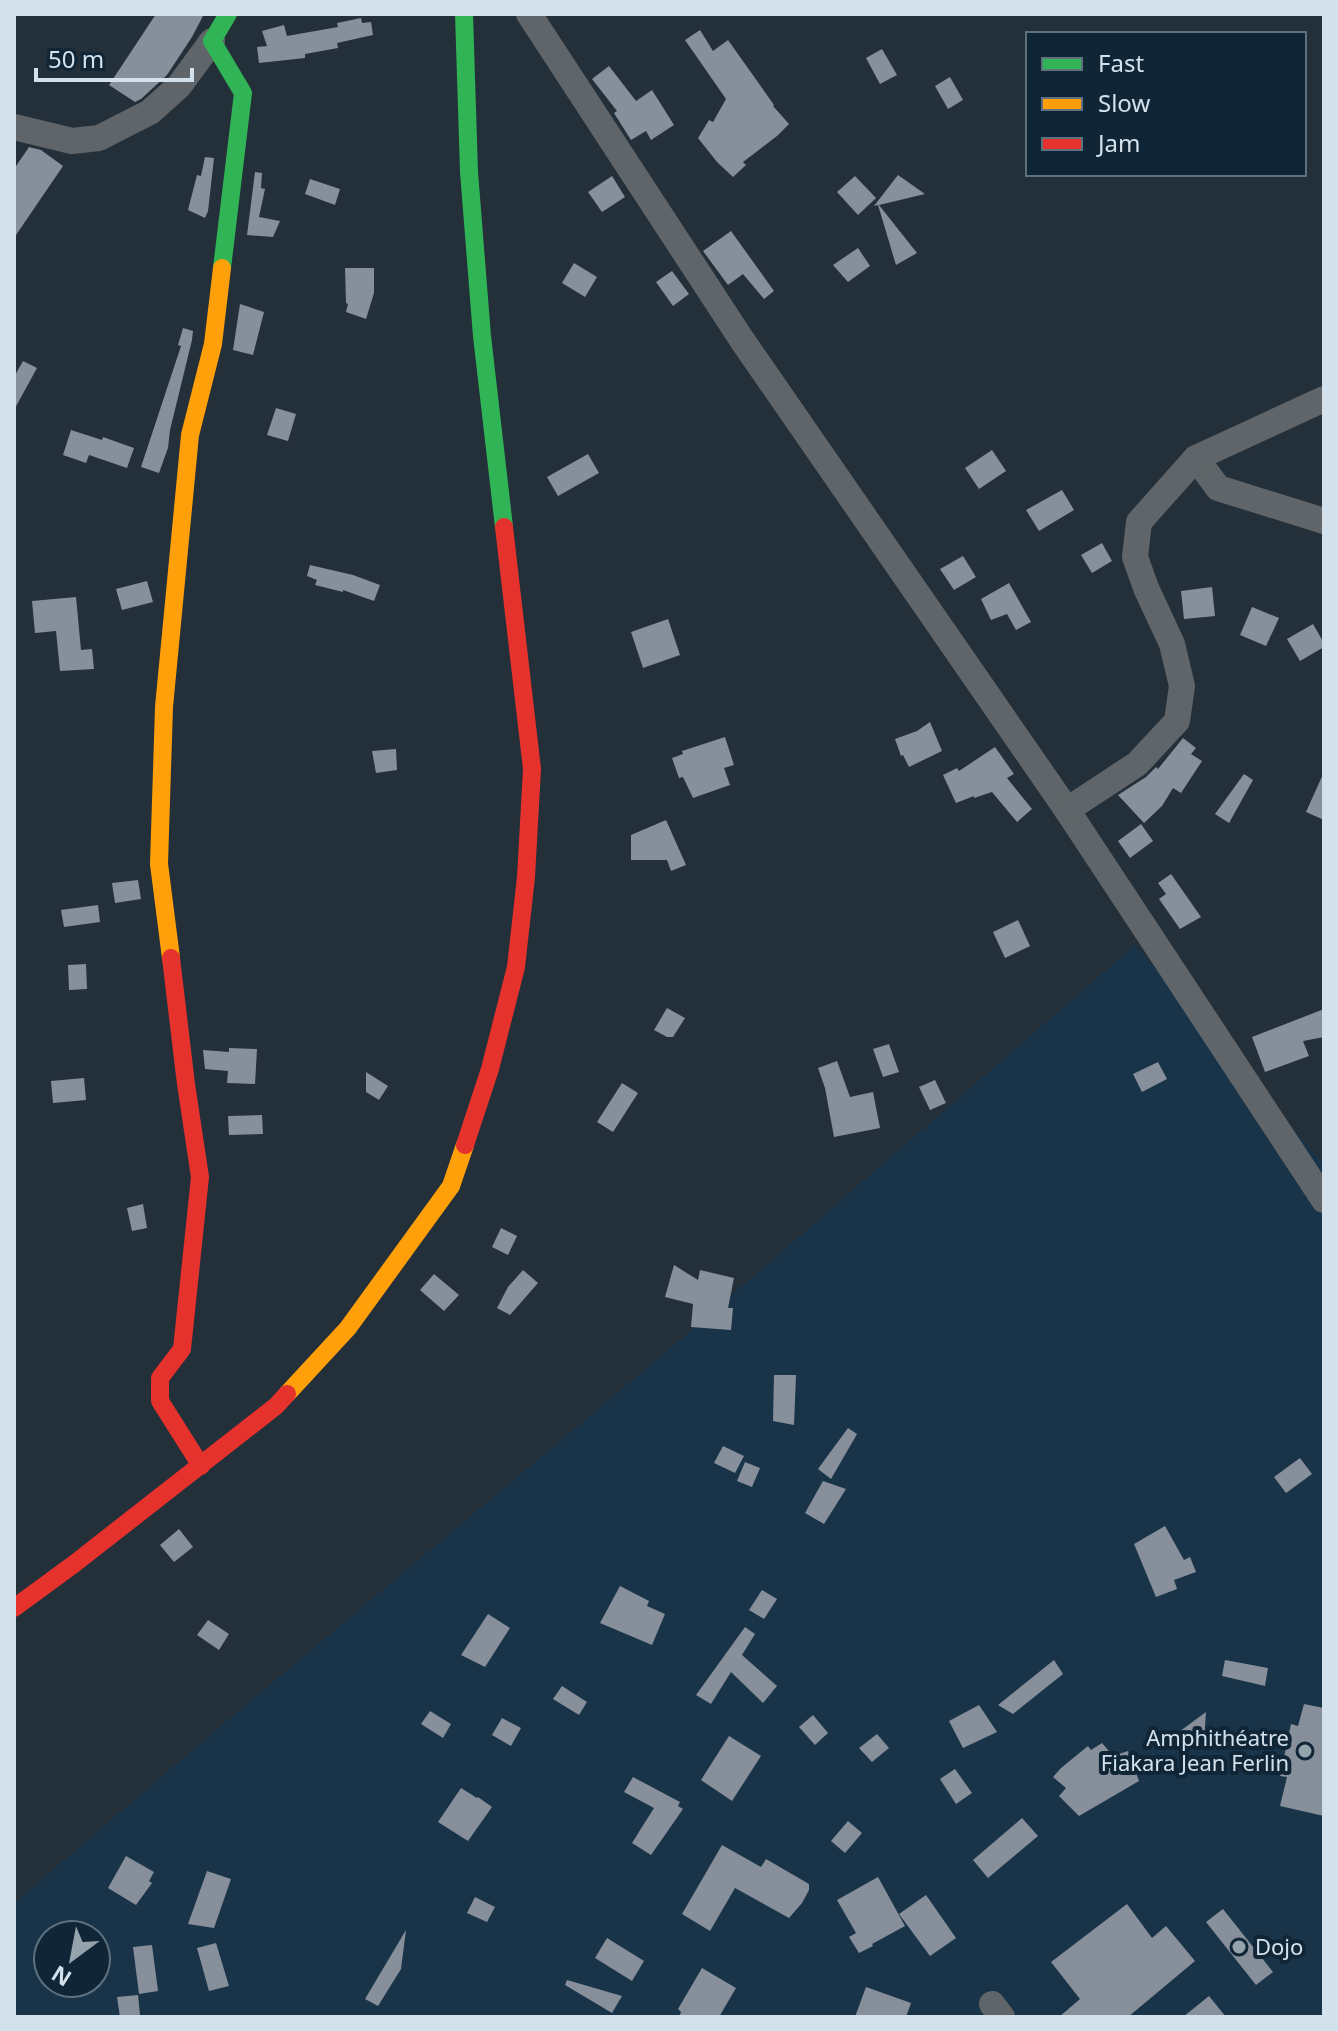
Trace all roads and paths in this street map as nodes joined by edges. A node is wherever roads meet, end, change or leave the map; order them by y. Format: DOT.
graph roads {
  1 [pos="228,14"];
  2 [pos="464,14"];
  3 [pos="529,14"];
  4 [pos="212,41"];
  5 [pos="14,127"];
  6 [pos="1324,399"];
  7 [pos="1196,458"];
  8 [pos="1324,521"];
  9 [pos="1067,810"];
  10 [pos="1324,1200"];
  11 [pos="201,1466"];
  12 [pos="14,1608"];
  1 -- 4 [label="street"];
  2 -- 11 [label="street"];
  3 -- 9 [label="street"];
  4 -- 5 [label="street"];
  4 -- 11 [label="street"];
  6 -- 7 [label="street"];
  7 -- 8 [label="street"];
  7 -- 9 [label="street"];
  9 -- 10 [label="street"];
  11 -- 12 [label="street"];
}
